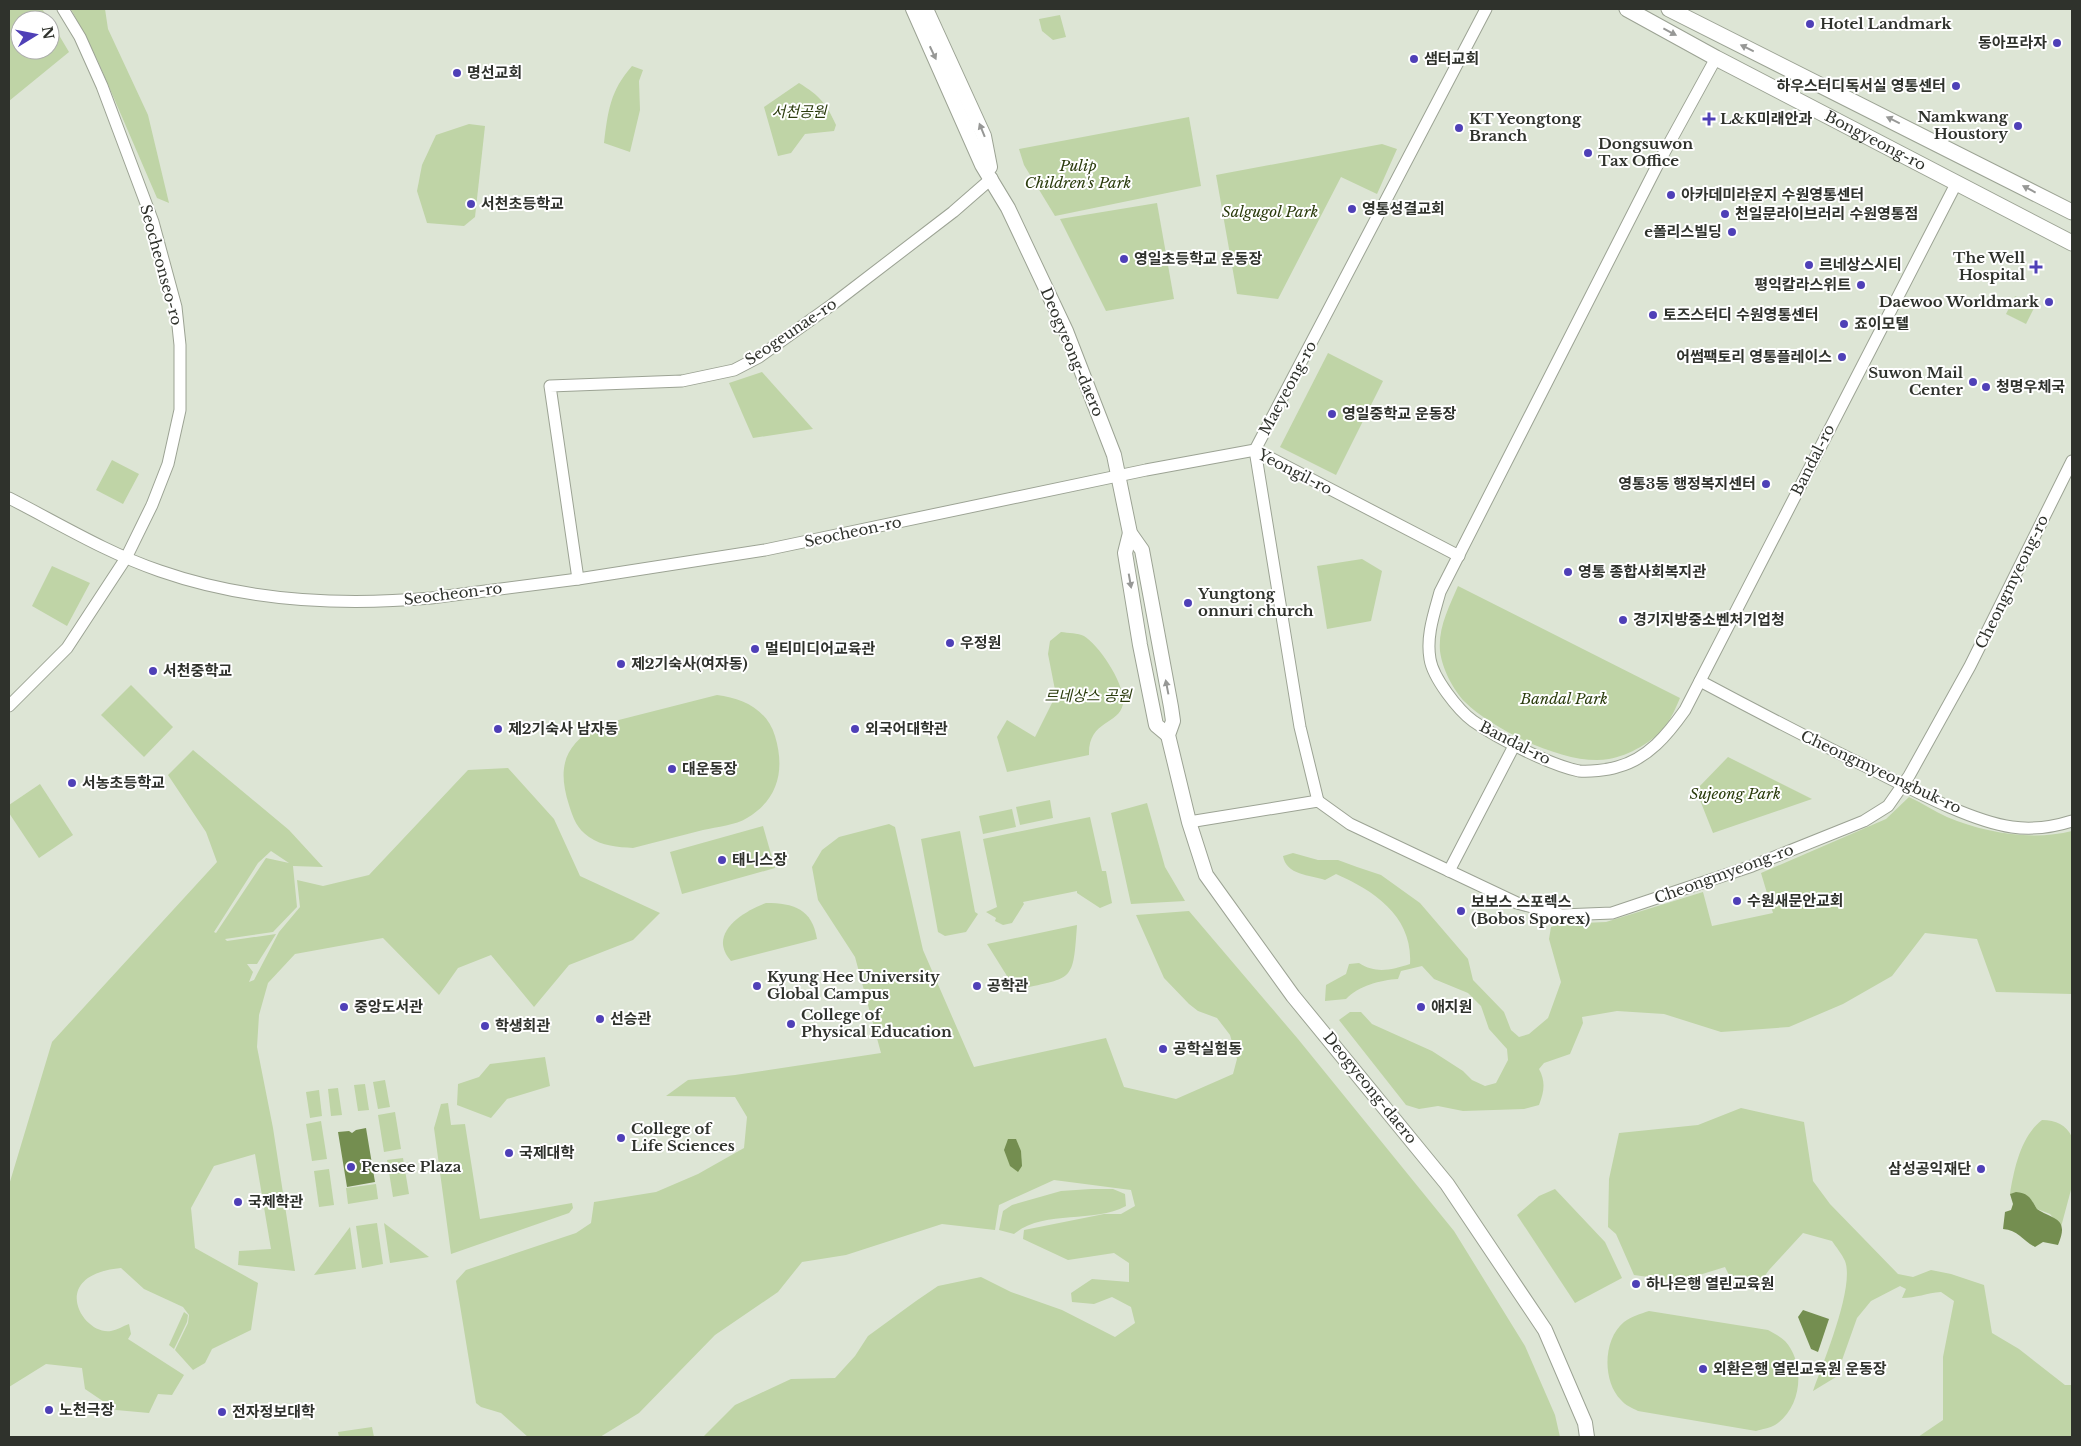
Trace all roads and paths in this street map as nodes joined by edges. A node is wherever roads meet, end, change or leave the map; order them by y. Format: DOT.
graph roads {
  1 [pos="62,9"];
  2 [pos="913,9"];
  3 [pos="926,9"];
  4 [pos="1486,9"];
  5 [pos="1627,9"];
  6 [pos="1669,9"];
  7 [pos="1716,58"];
  8 [pos="992,178"];
  9 [pos="1958,182"];
  10 [pos="2072,212"];
  11 [pos="2072,242"];
  12 [pos="1255,450"];
  13 [pos="2072,461"];
  14 [pos="1119,476"];
  15 [pos="9,498"];
  16 [pos="1459,556"];
  17 [pos="126,558"];
  18 [pos="578,579"];
  19 [pos="1700,681"];
  20 [pos="9,706"];
  21 [pos="1515,744"];
  22 [pos="1904,785"];
  23 [pos="1318,801"];
  24 [pos="2072,821"];
  25 [pos="1189,822"];
  26 [pos="1449,871"];
  27 [pos="1587,1437"];
  1 -- 17 [label="street, Seocheonseo-ro"];
  2 -- 8 [label="main road, Deogyeong-daero, one-way"];
  8 -- 3 [label="main road, Deogyeong-daero, one-way"];
  4 -- 12 [label="street, Maeyeong-ro"];
  5 -- 7 [label="main road, Bongyeong-ro, one-way"];
  10 -- 6 [label="main road, Bongyeong-ro, one-way"];
  7 -- 9 [label="main road, Bongyeong-ro"];
  7 -- 16 [label="street, Bandal-ro"];
  8 -- 14 [label="main road, Deogyeong-daero"];
  8 -- 18 [label="street, Seogeunae-ro"];
  9 -- 11 [label="main road, Bongyeong-ro"];
  9 -- 19 [label="street, Bandal-ro"];
  12 -- 14 [label="street, Yeongil-ro"];
  12 -- 16 [label="street, Yeongil-ro"];
  12 -- 23 [label="street, Maeyeong-ro"];
  13 -- 22 [label="street, Cheongmyeong-ro"];
  14 -- 18 [label="street, Seocheon-ro"];
  14 -- 25 [label="main road, Deogyeong-daero"];
  15 -- 17 [label="street, Seocheon-ro"];
  16 -- 21 [label="street, Bandal-ro"];
  17 -- 18 [label="street, Seocheon-ro"];
  17 -- 20 [label="street, Seocheonseo-ro"];
  19 -- 21 [label="street, Bandal-ro"];
  19 -- 22 [label="street, Cheongmyeongbuk-ro"];
  21 -- 26 [label="street"];
  22 -- 24 [label="street, Cheongmyeongbuk-ro"];
  22 -- 26 [label="street, Cheongmyeong-ro"];
  23 -- 25 [label="street"];
  23 -- 26 [label="street, Cheongmyeong-ro"];
  25 -- 27 [label="main road, Deogyeong-daero"];
}
